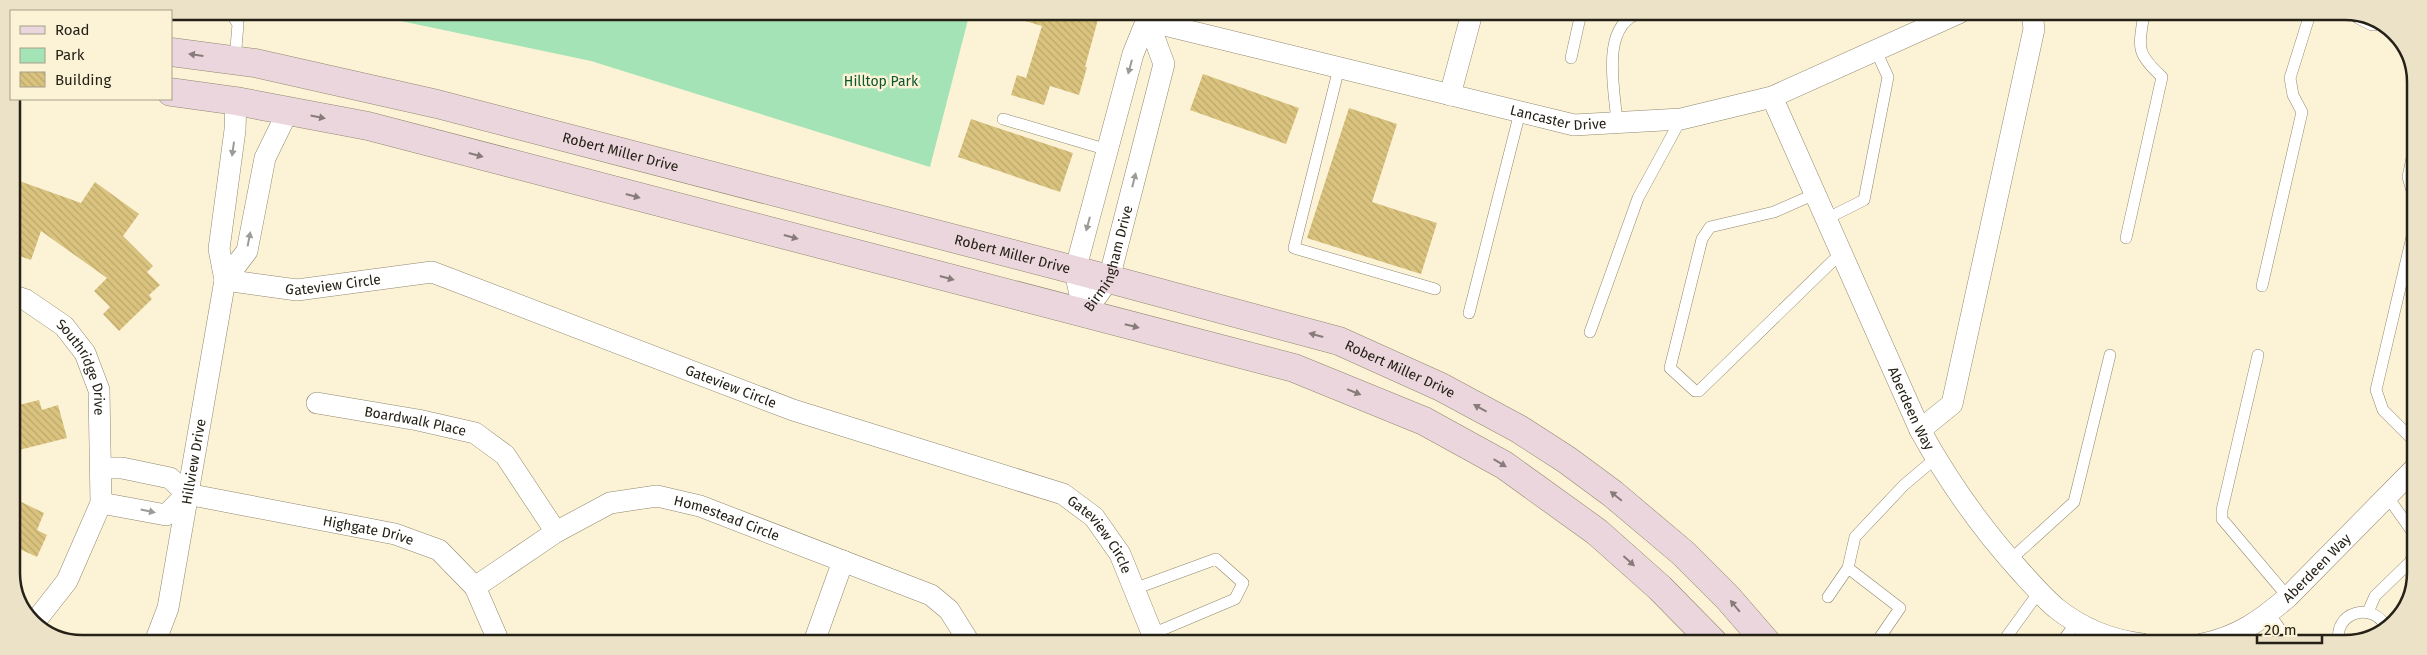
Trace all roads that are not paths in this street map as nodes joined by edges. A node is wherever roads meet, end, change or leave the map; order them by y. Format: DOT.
graph roads {
  1 [pos="236,20"];
  2 [pos="1148,20"];
  3 [pos="1150,20"];
  4 [pos="1160,20"];
  5 [pos="1470,20"];
  6 [pos="1579,20"];
  7 [pos="1629,20"];
  8 [pos="1944,20"];
  9 [pos="2033,20"];
  10 [pos="2143,20"];
  11 [pos="2308,20"];
  12 [pos="1876,51"];
  13 [pos="172,52"];
  14 [pos="1571,58"];
  15 [pos="235,60"];
  16 [pos="1339,68"];
  17 [pos="172,92"];
  18 [pos="1450,95"];
  19 [pos="1772,96"];
  20 [pos="236,101"];
  21 [pos="288,111"];
  22 [pos="1520,112"];
  23 [pos="1003,119"];
  24 [pos="1682,119"];
  25 [pos="1618,122"];
  26 [pos="1108,150"];
  27 [pos="1815,194"];
  28 [pos="1826,219"];
  29 [pos="2126,238"];
  30 [pos="1841,253"];
  31 [pos="2407,258"];
  32 [pos="1075,270"];
  33 [pos="1109,278"];
  34 [pos="225,280"];
  35 [pos="2262,286"];
  36 [pos="1434,289"];
  37 [pos="20,298"];
  38 [pos="1469,313"];
  39 [pos="1084,314"];
  40 [pos="1590,332"];
  41 [pos="2110,354"];
  42 [pos="2258,355"];
  43 [pos="317,403"];
  44 [pos="1920,430"];
  45 [pos="2407,434"];
  46 [pos="1936,458"];
  47 [pos="101,468"];
  48 [pos="2407,476"];
  49 [pos="187,494"];
  50 [pos="2388,496"];
  51 [pos="101,503"];
  52 [pos="2407,524"];
  53 [pos="556,532"];
  54 [pos="2010,560"];
  55 [pos="843,561"];
  56 [pos="2407,565"];
  57 [pos="1848,568"];
  58 [pos="475,587"];
  59 [pos="1134,589"];
  60 [pos="2039,592"];
  61 [pos="1828,597"];
  62 [pos="2288,597"];
  63 [pos="2368,612"];
  64 [pos="2269,613"];
  65 [pos="38,617"];
  66 [pos="2077,622"];
  67 [pos="2382,622"];
  68 [pos="157,635"];
  69 [pos="496,635"];
  70 [pos="817,635"];
  71 [pos="964,635"];
  72 [pos="1153,635"];
  73 [pos="1160,635"];
  74 [pos="1706,635"];
  75 [pos="1760,635"];
  76 [pos="1881,635"];
  77 [pos="2008,635"];
  78 [pos="2068,635"];
  79 [pos="2104,635"];
  80 [pos="2233,635"];
  81 [pos="2284,635"];
  82 [pos="2338,635"];
  1 -- 15 [label="lane"];
  2 -- 26 [label="street, Birmingham Drive, one-way"];
  33 -- 3 [label="street, Birmingham Drive, one-way"];
  4 -- 16 [label="street, Lancaster Drive"];
  5 -- 18 [label="street"];
  6 -- 14 [label="lane"];
  7 -- 25 [label="lane"];
  8 -- 12 [label="street, Lancaster Drive"];
  9 -- 44 [label="street"];
  10 -- 29 [label="lane"];
  11 -- 35 [label="lane"];
  12 -- 19 [label="street, Lancaster Drive"];
  12 -- 28 [label="lane"];
  15 -- 13 [label="main road, Robert Miller Drive, one-way"];
  15 -- 32 [label="main road, Robert Miller Drive"];
  16 -- 18 [label="street, Lancaster Drive"];
  16 -- 36 [label="lane"];
  17 -- 20 [label="main road"];
  18 -- 22 [label="street, Lancaster Drive"];
  19 -- 24 [label="street, Lancaster Drive"];
  19 -- 27 [label="street, Aberdeen Way"];
  20 -- 21 [label="main road"];
  20 -- 34 [label="street, one-way"];
  34 -- 21 [label="street, one-way"];
  21 -- 39 [label="main road, one-way"];
  22 -- 25 [label="street, Lancaster Drive"];
  22 -- 38 [label="lane"];
  23 -- 26 [label="lane"];
  24 -- 25 [label="street, Lancaster Drive"];
  24 -- 40 [label="lane"];
  26 -- 32 [label="street, Birmingham Drive, one-way"];
  27 -- 28 [label="street, Aberdeen Way"];
  27 -- 30 [label="lane"];
  28 -- 30 [label="street, Aberdeen Way"];
  30 -- 44 [label="street, Aberdeen Way"];
  31 -- 45 [label="lane"];
  32 -- 33 [label="main road, Robert Miller Drive"];
  32 -- 39 [label="street, Birmingham Drive"];
  33 -- 39 [label="street, Birmingham Drive"];
  75 -- 33 [label="main road, Robert Miller Drive, one-way"];
  34 -- 49 [label="street, Hillview Drive"];
  34 -- 59 [label="street, Gateview Circle"];
  37 -- 47 [label="street, Southridge Drive"];
  39 -- 74 [label="main road, one-way"];
  41 -- 54 [label="lane"];
  42 -- 62 [label="lane"];
  43 -- 53 [label="street, Boardwalk Place"];
  44 -- 46 [label="street, Aberdeen Way"];
  46 -- 54 [label="street, Aberdeen Way"];
  46 -- 57 [label="lane"];
  47 -- 49 [label="street"];
  47 -- 51 [label="street, Southridge Drive"];
  48 -- 50 [label="street, Aberdeen Way"];
  51 -- 49 [label="street, one-way"];
  49 -- 58 [label="street, Highgate Drive"];
  49 -- 68 [label="street, Hillview Drive"];
  50 -- 52 [label="lane"];
  50 -- 62 [label="street, Aberdeen Way"];
  51 -- 65 [label="street, Southridge Drive"];
  53 -- 55 [label="street, Homestead Circle"];
  53 -- 58 [label="street, Homestead Circle"];
  54 -- 60 [label="street, Aberdeen Way"];
  55 -- 70 [label="street"];
  55 -- 71 [label="street, Homestead Circle"];
  56 -- 63 [label="lane"];
  57 -- 61 [label="lane"];
  57 -- 76 [label="lane"];
  58 -- 69 [label="street, Highgate Drive"];
  59 -- 72 [label="street, Gateview Circle"];
  59 -- 73 [label="lane"];
  60 -- 66 [label="street, Aberdeen Way"];
  60 -- 77 [label="lane"];
  62 -- 64 [label="street, Aberdeen Way"];
  63 -- 67 [label="lane"];
  63 -- 82 [label="lane"];
  64 -- 80 [label="street, Aberdeen Way"];
  64 -- 81 [label="lane"];
  66 -- 78 [label="lane"];
  66 -- 79 [label="street, Aberdeen Way"];
}
